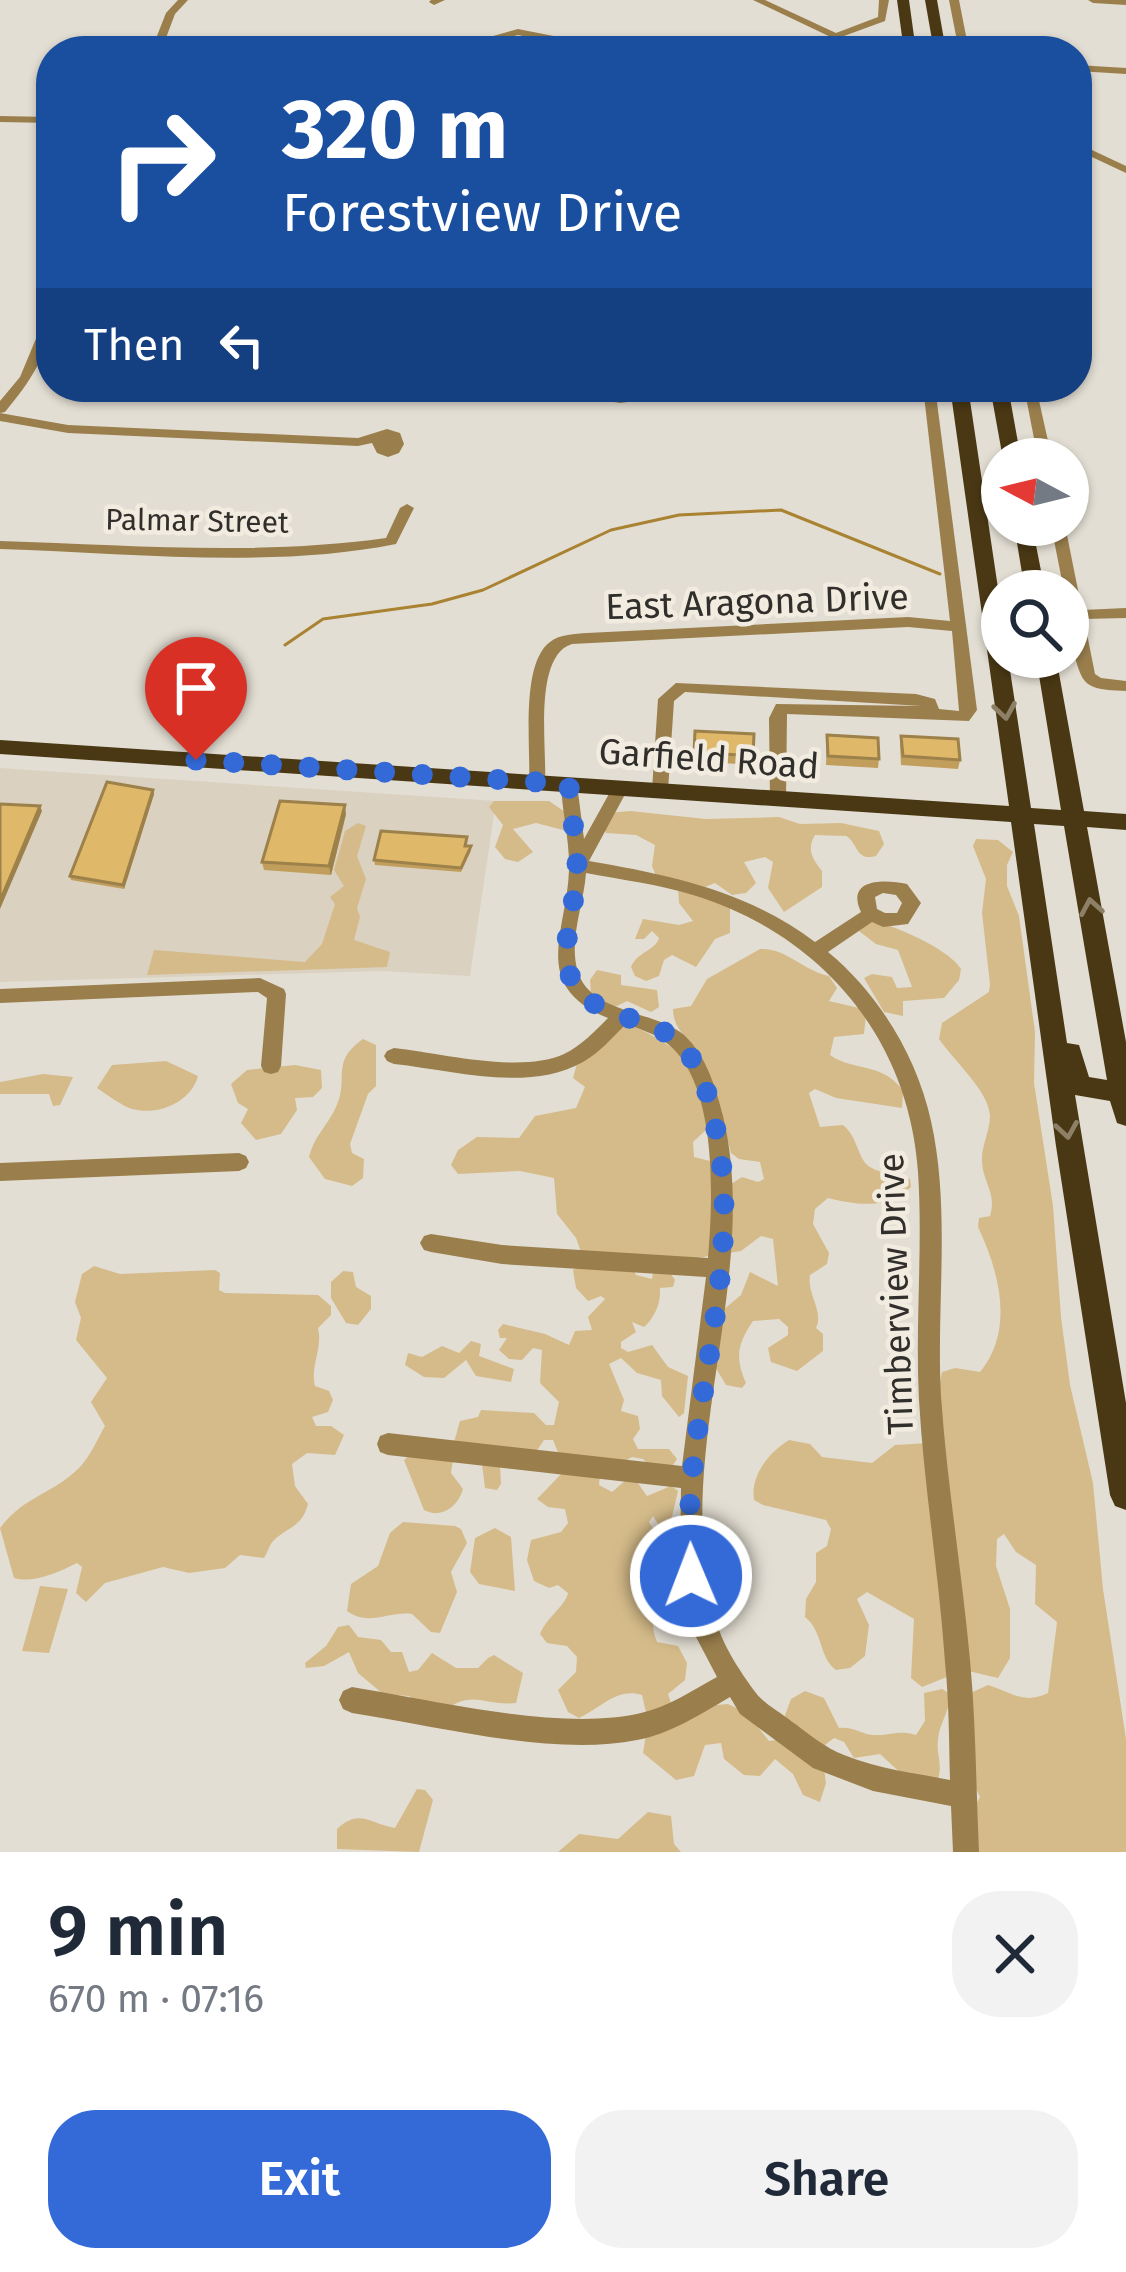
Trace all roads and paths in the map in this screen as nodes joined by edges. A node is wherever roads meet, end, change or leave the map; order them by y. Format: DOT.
graph roads {
  1 [pos="183,0"];
  2 [pos="758,0"];
  3 [pos="884,0"];
  4 [pos="954,0"];
  5 [pos="1093,0"];
  6 [pos="903,2"];
  7 [pos="1126,2"];
  8 [pos="932,5"];
  9 [pos="162,36"];
  10 [pos="836,36"];
  11 [pos="907,36"];
  12 [pos="937,36"];
  13 [pos="961,36"];
  14 [pos="1092,69"];
  15 [pos="1126,71"];
  16 [pos="0,116"];
  17 [pos="36,117"];
  18 [pos="1092,153"];
  19 [pos="1126,170"];
  20 [pos="36,358"];
  21 [pos="931,402"];
  22 [pos="961,402"];
  23 [pos="1002,402"];
  24 [pos="1033,402"];
  25 [pos="0,413"];
  26 [pos="14,426"];
  27 [pos="1008,438"];
  28 [pos="1041,438"];
  29 [pos="378,443"];
  30 [pos="407,508"];
  31 [pos="0,544"];
  32 [pos="985,570"];
  33 [pos="1126,613"];
  34 [pos="1089,614"];
  35 [pos="959,626"];
  36 [pos="1089,668"];
  37 [pos="1017,678"];
  38 [pos="1050,678"];
  39 [pos="1126,686"];
  40 [pos="933,714"];
  41 [pos="0,747"];
  42 [pos="537,782"];
  43 [pos="569,784"];
  44 [pos="621,787"];
  45 [pos="660,790"];
  46 [pos="778,799"];
  47 [pos="1021,814"];
  48 [pos="1075,818"];
  49 [pos="1126,822"];
  50 [pos="578,866"];
  51 [pos="1031,889"];
  52 [pos="872,914"];
  53 [pos="816,950"];
  54 [pos="0,996"];
  55 [pos="622,1016"];
  56 [pos="394,1056"];
  57 [pos="271,1066"];
  58 [pos="1124,1102"];
  59 [pos="238,1162"];
  60 [pos="0,1172"];
  61 [pos="431,1243"];
  62 [pos="718,1269"];
  63 [pos="388,1444"];
  64 [pos="691,1478"];
  65 [pos="1126,1495"];
  66 [pos="731,1683"];
  67 [pos="352,1700"];
  68 [pos="963,1796"];
  69 [pos="966,1852"];
  1 -- 9 [label="street"];
  2 -- 10 [label="street"];
  3 -- 10 [label="street"];
  4 -- 13 [label="street"];
  5 -- 7 [label="street"];
  6 -- 8 [label="main road"];
  6 -- 11 [label="main road"];
  8 -- 12 [label="main road"];
  14 -- 15 [label="street"];
  16 -- 17 [label="street"];
  18 -- 19 [label="street"];
  20 -- 25 [label="street"];
  21 -- 35 [label="street"];
  22 -- 32 [label="main road"];
  23 -- 27 [label="main road"];
  24 -- 28 [label="street"];
  25 -- 26 [label="street"];
  26 -- 29 [label="street"];
  30 -- 31 [label="street, Palmar Street"];
  33 -- 34 [label="street"];
  35 -- 40 [label="street"];
  35 -- 42 [label="street, East Aragona Drive"];
  36 -- 39 [label="street"];
  37 -- 47 [label="main road, one-way"];
  38 -- 48 [label="main road"];
  40 -- 45 [label="street"];
  40 -- 46 [label="street"];
  41 -- 42 [label="main road, Garfield Road"];
  42 -- 43 [label="main road, Garfield Road"];
  43 -- 44 [label="main road, Garfield Road"];
  43 -- 50 [label="street"];
  44 -- 45 [label="main road, Garfield Road"];
  44 -- 50 [label="street"];
  45 -- 46 [label="main road, Garfield Road"];
  46 -- 47 [label="main road, Garfield Road"];
  47 -- 48 [label="main road, Garfield Road"];
  47 -- 51 [label="main road"];
  48 -- 49 [label="main road, Garfield Road"];
  58 -- 48 [label="main road, one-way"];
  50 -- 53 [label="street, Timberview Drive"];
  50 -- 55 [label="street"];
  51 -- 58 [label="main road"];
  51 -- 65 [label="main road, one-way"];
  52 -- 53 [label="street"];
  53 -- 68 [label="street, Timberview Drive"];
  54 -- 57 [label="street"];
  55 -- 56 [label="street"];
  55 -- 62 [label="street"];
  59 -- 60 [label="street"];
  61 -- 62 [label="street"];
  62 -- 64 [label="street"];
  63 -- 64 [label="street"];
  64 -- 66 [label="street"];
  66 -- 67 [label="street"];
  66 -- 68 [label="street"];
  68 -- 69 [label="street, Timberview Drive"];
}
